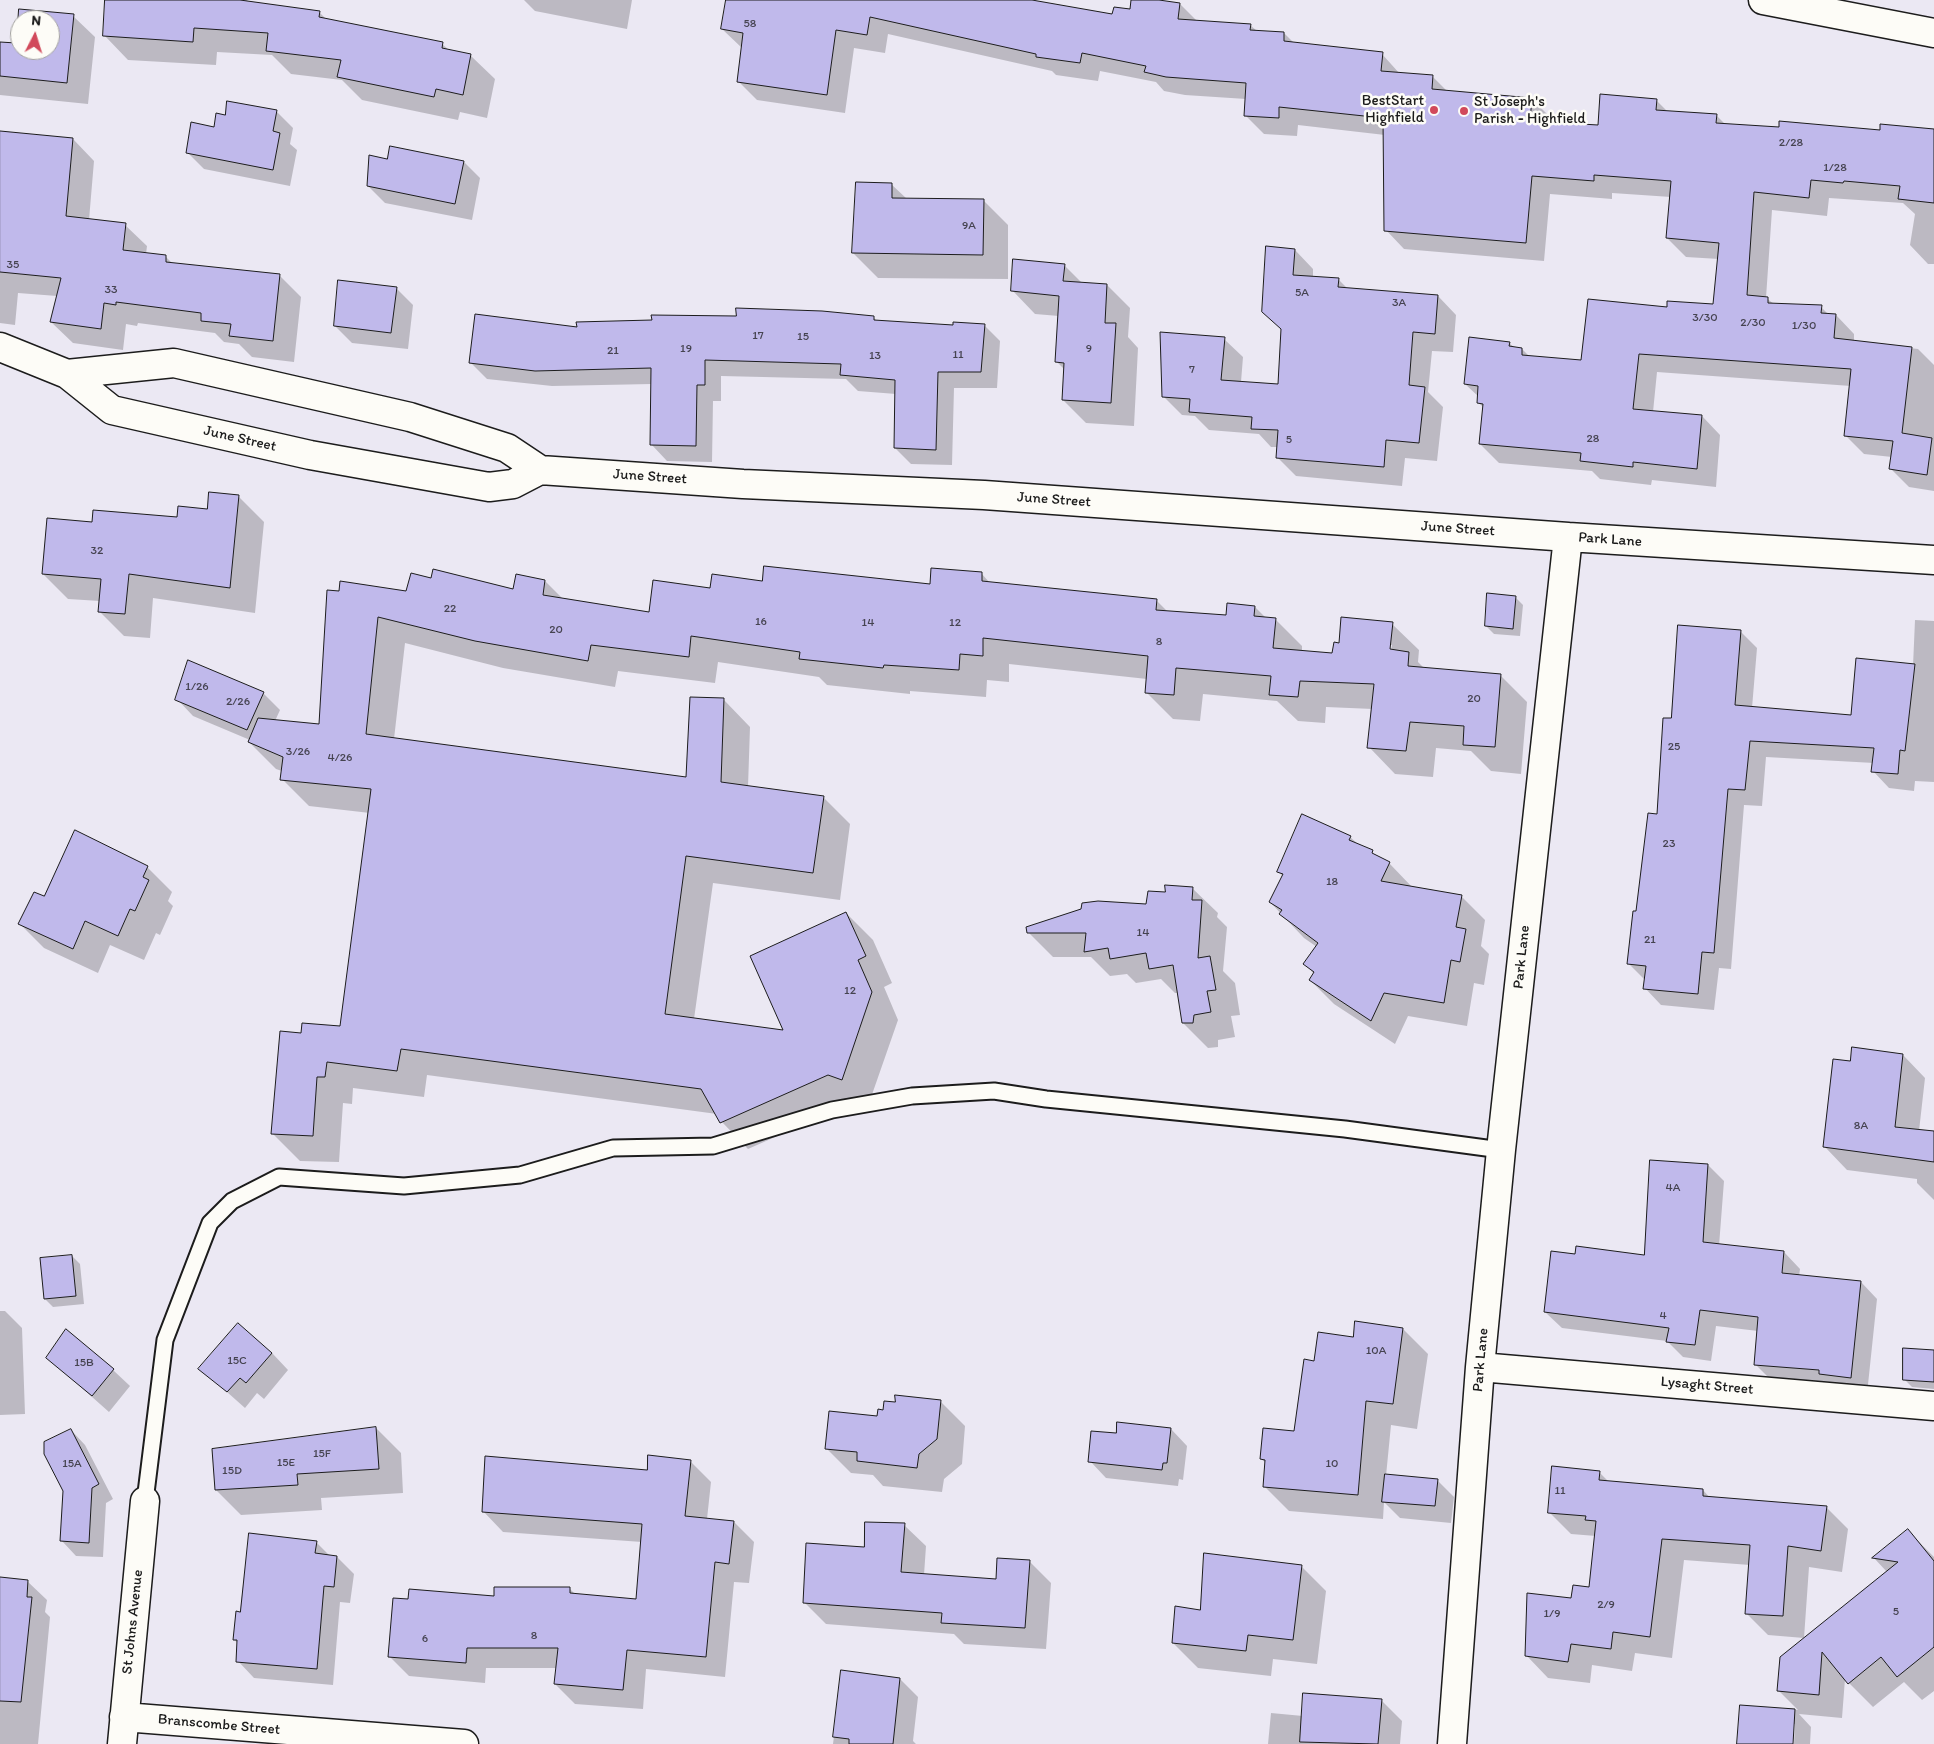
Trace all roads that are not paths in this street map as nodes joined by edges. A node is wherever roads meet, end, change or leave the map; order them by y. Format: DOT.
graph roads {
  1 [pos="1764,0"];
  2 [pos="1934,33"];
  3 [pos="0,347"];
  4 [pos="67,374"];
  5 [pos="540,470"];
  6 [pos="1568,537"];
  7 [pos="1934,560"];
  8 [pos="1501,1150"];
  9 [pos="1480,1367"];
  10 [pos="1934,1406"];
  11 [pos="145,1501"];
  12 [pos="124,1717"];
  13 [pos="122,1744"];
  14 [pos="464,1744"];
  15 [pos="1452,1744"];
  1 -- 2 [label="street"];
  3 -- 4 [label="street, June Street"];
  4 -- 5 [label="street, June Street"];
  4 -- 5 [label="street, June Street"];
  5 -- 6 [label="street, June Street"];
  6 -- 7 [label="street, Park Lane"];
  6 -- 8 [label="street, Park Lane"];
  8 -- 9 [label="street, Park Lane"];
  8 -- 11 [label="lane"];
  9 -- 10 [label="street, Lysaght Street"];
  9 -- 15 [label="street, Park Lane"];
  11 -- 12 [label="street, St Johns Avenue"];
  12 -- 13 [label="street, St Johns Avenue"];
  12 -- 14 [label="street, Branscombe Street"];
}
